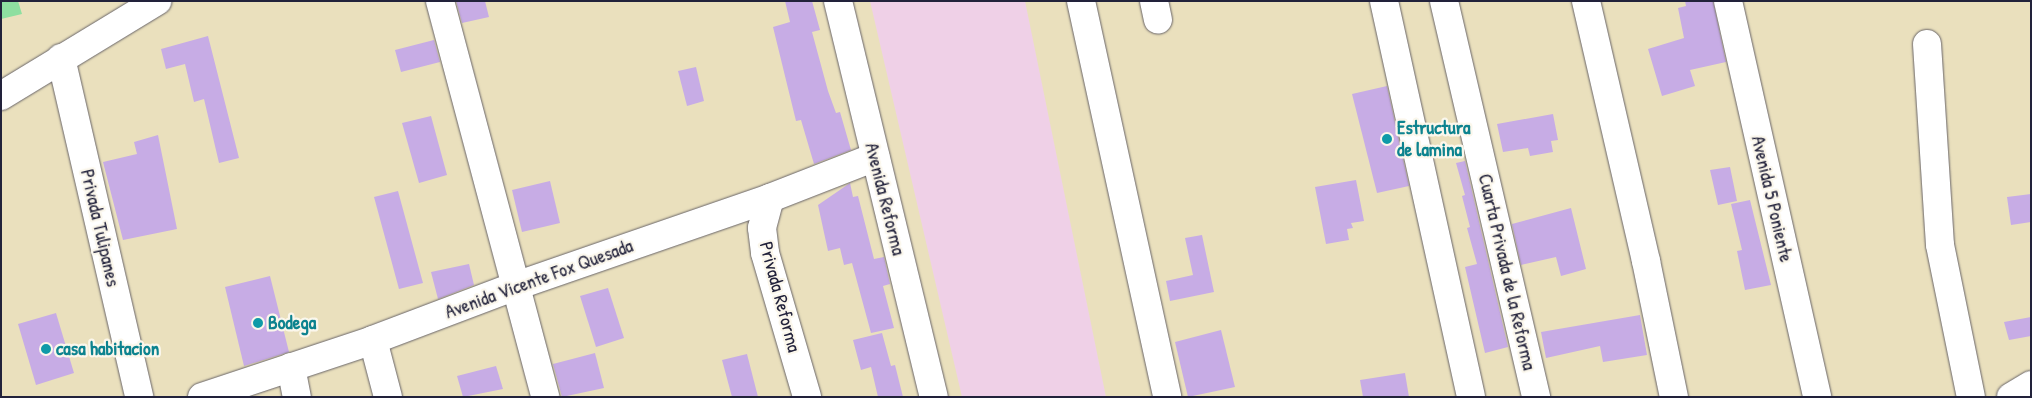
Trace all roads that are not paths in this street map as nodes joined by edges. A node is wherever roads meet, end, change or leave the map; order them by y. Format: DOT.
graph roads {
  1 [pos="157,1"];
  2 [pos="440,1"];
  3 [pos="838,1"];
  4 [pos="1081,1"];
  5 [pos="1384,1"];
  6 [pos="1444,1"];
  7 [pos="1586,1"];
  8 [pos="1728,1"];
  9 [pos="1926,44"];
  10 [pos="61,58"];
  11 [pos="1,96"];
  12 [pos="875,157"];
  13 [pos="770,198"];
  14 [pos="516,286"];
  15 [pos="373,340"];
  16 [pos="291,367"];
  17 [pos="2031,385"];
  18 [pos="139,397"];
  19 [pos="202,397"];
  20 [pos="297,397"];
  21 [pos="388,397"];
  22 [pos="545,397"];
  23 [pos="807,397"];
  24 [pos="934,397"];
  25 [pos="1167,397"];
  26 [pos="1472,397"];
  27 [pos="1536,397"];
  28 [pos="1674,397"];
  29 [pos="1817,397"];
  30 [pos="1971,397"];
  31 [pos="2011,397"];
  1 -- 10 [label="street"];
  2 -- 14 [label="street"];
  3 -- 12 [label="street, Avenida Reforma"];
  4 -- 25 [label="street"];
  5 -- 26 [label="street"];
  6 -- 27 [label="street, Cuarta Privada de la Reforma"];
  7 -- 28 [label="street"];
  8 -- 29 [label="street, Avenida 5 Poniente"];
  9 -- 30 [label="street"];
  10 -- 11 [label="street"];
  10 -- 18 [label="street, Privada Tulipanes"];
  12 -- 13 [label="street, Avenida Vicente Fox Quesada"];
  12 -- 24 [label="street, Avenida Reforma"];
  13 -- 14 [label="street, Avenida Vicente Fox Quesada"];
  13 -- 23 [label="street, Privada Reforma"];
  14 -- 15 [label="street, Avenida Vicente Fox Quesada"];
  14 -- 22 [label="street"];
  15 -- 16 [label="street, Avenida Vicente Fox Quesada"];
  15 -- 21 [label="street"];
  16 -- 19 [label="street, Avenida Vicente Fox Quesada"];
  16 -- 20 [label="street"];
  17 -- 31 [label="street"];
}
